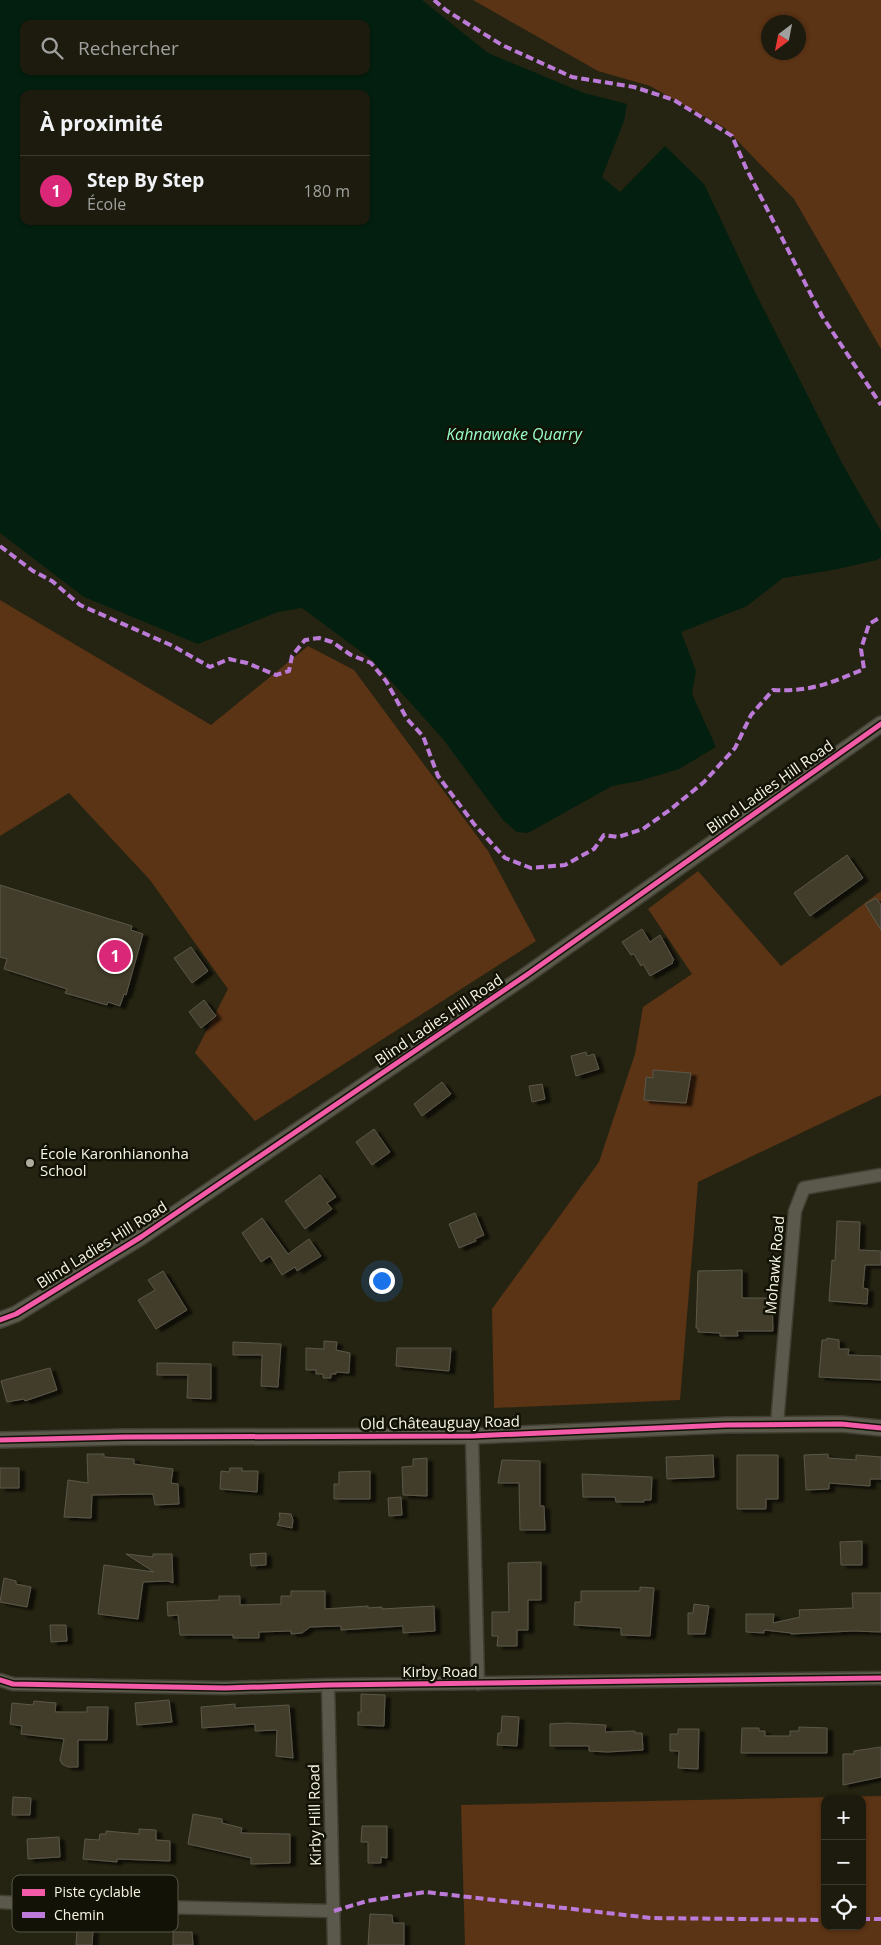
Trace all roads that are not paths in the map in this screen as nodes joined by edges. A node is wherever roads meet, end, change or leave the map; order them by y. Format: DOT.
graph roads {
  1 [pos="881,724"];
  2 [pos="881,1175"];
  3 [pos="0,1320"];
  4 [pos="777,1424"];
  5 [pos="881,1428"];
  6 [pos="472,1436"];
  7 [pos="0,1440"];
  8 [pos="881,1678"];
  9 [pos="0,1680"];
  10 [pos="478,1684"];
  11 [pos="328,1685"];
  12 [pos="178,1907"];
  13 [pos="334,1911"];
  14 [pos="334,1945"];
  1 -- 3 [label="street, Blind Ladies Hill Road"];
  2 -- 4 [label="street, Mohawk Road"];
  4 -- 5 [label="street, Old Châteauguay Road"];
  4 -- 6 [label="street, Old Châteauguay Road"];
  6 -- 7 [label="street, Old Châteauguay Road"];
  6 -- 10 [label="street"];
  8 -- 10 [label="street, Kirby Road"];
  9 -- 11 [label="street, Kirby Road"];
  10 -- 11 [label="street, Kirby Road"];
  11 -- 13 [label="street, Kirby Hill Road"];
  12 -- 13 [label="street"];
  13 -- 14 [label="street, Kirby Hill Road"];
}
